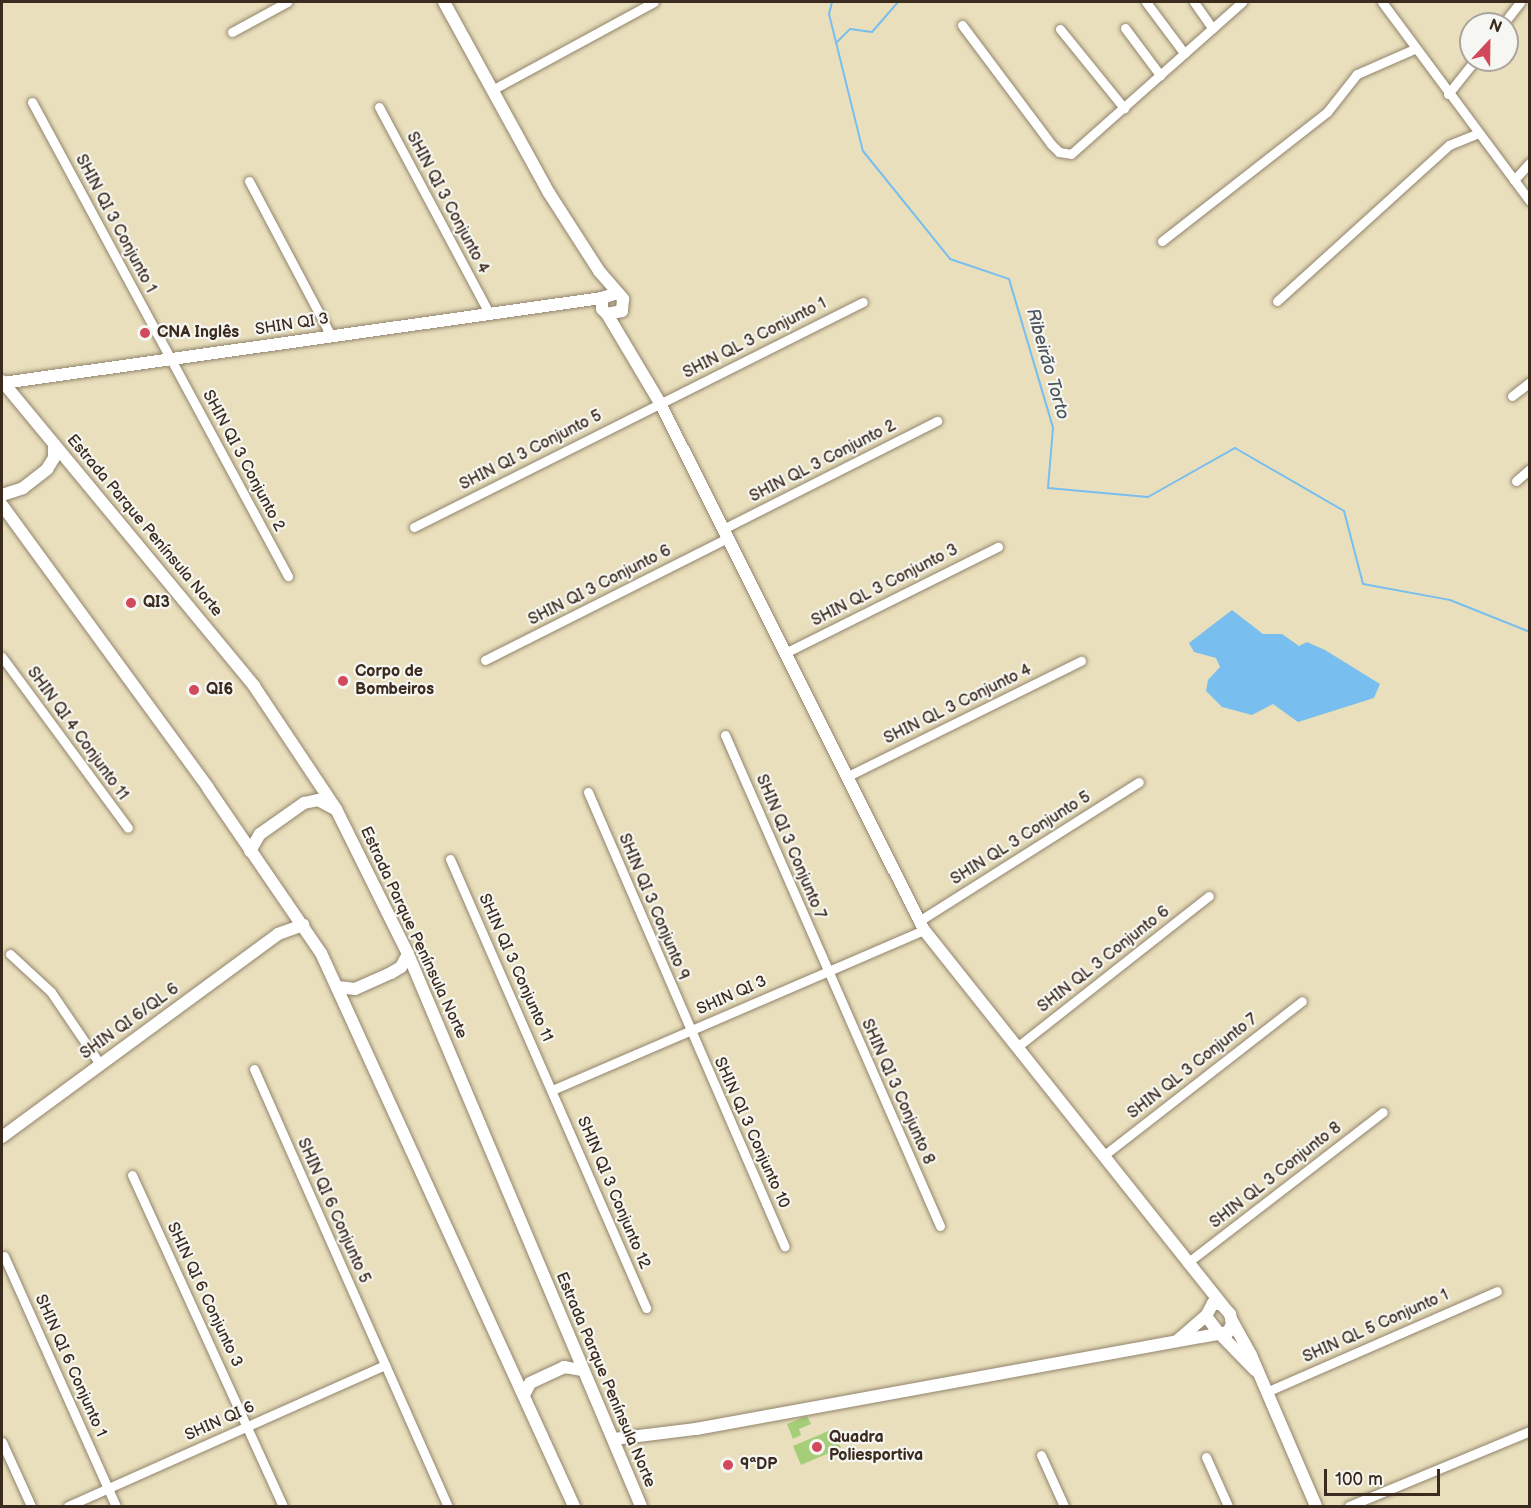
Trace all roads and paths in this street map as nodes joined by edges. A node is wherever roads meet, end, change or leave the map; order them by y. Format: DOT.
graph roads {
  1 [pos="287,2"];
  2 [pos="444,2"];
  3 [pos="654,2"];
  4 [pos="1146,2"];
  5 [pos="1194,2"];
  6 [pos="1242,2"];
  7 [pos="1383,2"];
  8 [pos="962,26"];
  9 [pos="1125,28"];
  10 [pos="1212,28"];
  11 [pos="1060,29"];
  12 [pos="232,32"];
  13 [pos="1414,49"];
  14 [pos="1184,53"];
  15 [pos="1465,72"];
  16 [pos="1160,75"];
  17 [pos="492,90"];
  18 [pos="1448,94"];
  19 [pos="32,102"];
  20 [pos="379,107"];
  21 [pos="1125,108"];
  22 [pos="1478,134"];
  23 [pos="1530,162"];
  24 [pos="1514,180"];
  25 [pos="249,181"];
  26 [pos="1530,201"];
  27 [pos="1162,241"];
  28 [pos="599,271"];
  29 [pos="617,293"];
  30 [pos="603,297"];
  31 [pos="1276,301"];
  32 [pos="863,302"];
  33 [pos="560,304"];
  34 [pos="622,311"];
  35 [pos="489,313"];
  36 [pos="605,313"];
  37 [pos="331,336"];
  38 [pos="631,350"];
  39 [pos="172,361"];
  40 [pos="2,382"];
  41 [pos="31,382"];
  42 [pos="1530,382"];
  43 [pos="1512,396"];
  44 [pos="16,398"];
  45 [pos="660,403"];
  46 [pos="937,421"];
  47 [pos="54,444"];
  48 [pos="1530,469"];
  49 [pos="1516,481"];
  50 [pos="2,495"];
  51 [pos="2,505"];
  52 [pos="414,526"];
  53 [pos="726,533"];
  54 [pos="998,547"];
  55 [pos="288,576"];
  56 [pos="785,653"];
  57 [pos="2,657"];
  58 [pos="485,660"];
  59 [pos="1081,662"];
  60 [pos="725,735"];
  61 [pos="848,776"];
  62 [pos="1139,782"];
  63 [pos="588,792"];
  64 [pos="336,809"];
  65 [pos="128,828"];
  66 [pos="250,851"];
  67 [pos="450,859"];
  68 [pos="1209,896"];
  69 [pos="294,912"];
  70 [pos="303,925"];
  71 [pos="922,925"];
  72 [pos="278,934"];
  73 [pos="10,954"];
  74 [pos="408,954"];
  75 [pos="827,971"];
  76 [pos="338,987"];
  77 [pos="1302,1001"];
  78 [pos="691,1033"];
  79 [pos="1017,1047"];
  80 [pos="100,1064"];
  81 [pos="254,1069"];
  82 [pos="552,1090"];
  83 [pos="1383,1112"];
  84 [pos="2,1137"];
  85 [pos="1103,1156"];
  86 [pos="132,1175"];
  87 [pos="940,1226"];
  88 [pos="784,1246"];
  89 [pos="4,1256"];
  90 [pos="1191,1268"];
  91 [pos="1497,1291"];
  92 [pos="646,1308"];
  93 [pos="1212,1309"];
  94 [pos="1232,1319"];
  95 [pos="1218,1332"];
  96 [pos="1178,1340"];
  97 [pos="385,1365"];
  98 [pos="582,1370"];
  99 [pos="1258,1373"];
  100 [pos="1266,1392"];
  101 [pos="524,1395"];
  102 [pos="248,1427"];
  103 [pos="1530,1431"];
  104 [pos="2,1442"];
  105 [pos="616,1445"];
  106 [pos="1041,1455"];
  107 [pos="1206,1457"];
  108 [pos="108,1488"];
  109 [pos="31,1506"];
  110 [pos="68,1506"];
  111 [pos="116,1506"];
  112 [pos="283,1506"];
  113 [pos="448,1506"];
  114 [pos="574,1506"];
  115 [pos="641,1506"];
  116 [pos="1064,1506"];
  117 [pos="1228,1506"];
  118 [pos="1316,1506"];
  119 [pos="1349,1506"];
  1 -- 12 [label="street"];
  2 -- 17 [label="street"];
  3 -- 17 [label="street"];
  4 -- 14 [label="street"];
  5 -- 10 [label="street"];
  6 -- 10 [label="street"];
  7 -- 13 [label="street"];
  8 -- 21 [label="street"];
  9 -- 16 [label="street"];
  10 -- 14 [label="street"];
  11 -- 21 [label="street"];
  13 -- 18 [label="street"];
  13 -- 27 [label="street"];
  14 -- 16 [label="street"];
  15 -- 18 [label="street"];
  16 -- 21 [label="street"];
  17 -- 28 [label="street"];
  18 -- 22 [label="street"];
  19 -- 39 [label="street, SHIN QI 3 Conjunto 1"];
  20 -- 35 [label="street, SHIN QI 3 Conjunto 4"];
  22 -- 24 [label="street"];
  22 -- 31 [label="street"];
  23 -- 24 [label="street"];
  24 -- 26 [label="street"];
  25 -- 37 [label="street"];
  28 -- 29 [label="street"];
  28 -- 30 [label="street"];
  29 -- 30 [label="street, SHIN QI 3"];
  29 -- 34 [label="street"];
  30 -- 33 [label="street, SHIN QI 3"];
  30 -- 36 [label="street"];
  32 -- 45 [label="street, SHIN QL 3 Conjunto 1"];
  33 -- 35 [label="street, SHIN QI 3"];
  33 -- 36 [label="street, SHIN QI 3"];
  34 -- 36 [label="street"];
  34 -- 38 [label="street"];
  35 -- 37 [label="street, SHIN QI 3"];
  36 -- 38 [label="street"];
  37 -- 39 [label="street, SHIN QI 3"];
  38 -- 45 [label="street"];
  39 -- 41 [label="street, SHIN QI 3"];
  39 -- 55 [label="street, SHIN QI 3 Conjunto 2"];
  40 -- 41 [label="street, SHIN QI 3"];
  40 -- 44 [label="street, Estrada Parque Península Norte"];
  41 -- 44 [label="street"];
  42 -- 43 [label="street"];
  44 -- 47 [label="street, Estrada Parque Península Norte"];
  45 -- 52 [label="street, SHIN QI 3 Conjunto 5"];
  45 -- 53 [label="street"];
  46 -- 53 [label="street, SHIN QL 3 Conjunto 2"];
  47 -- 50 [label="street"];
  47 -- 64 [label="street, Estrada Parque Península Norte"];
  48 -- 49 [label="street"];
  51 -- 66 [label="street"];
  53 -- 56 [label="street"];
  53 -- 58 [label="street, SHIN QI 3 Conjunto 6"];
  54 -- 56 [label="street, SHIN QL 3 Conjunto 3"];
  56 -- 61 [label="street"];
  57 -- 65 [label="street, SHIN QI 4 Conjunto 11"];
  59 -- 61 [label="street, SHIN QL 3 Conjunto 4"];
  60 -- 75 [label="street, SHIN QI 3 Conjunto 7"];
  61 -- 71 [label="street"];
  62 -- 71 [label="street, SHIN QL 3 Conjunto 5"];
  63 -- 78 [label="street, SHIN QI 3 Conjunto 9"];
  64 -- 66 [label="street"];
  64 -- 74 [label="street, Estrada Parque Península Norte"];
  66 -- 69 [label="street"];
  67 -- 82 [label="street, SHIN QI 3 Conjunto 11"];
  68 -- 79 [label="street, SHIN QL 3 Conjunto 6"];
  69 -- 70 [label="street"];
  69 -- 72 [label="street, SHIN QI 6/QL 6"];
  70 -- 72 [label="street, SHIN QI 6/QL 6"];
  70 -- 76 [label="street"];
  71 -- 75 [label="street, SHIN QI 3"];
  71 -- 79 [label="street"];
  72 -- 80 [label="street, SHIN QI 6/QL 6"];
  73 -- 80 [label="street"];
  74 -- 76 [label="street"];
  74 -- 98 [label="street, Estrada Parque Península Norte"];
  75 -- 78 [label="street, SHIN QI 3"];
  75 -- 87 [label="street, SHIN QI 3 Conjunto 8"];
  76 -- 101 [label="street"];
  77 -- 85 [label="street, SHIN QL 3 Conjunto 7"];
  78 -- 82 [label="street, SHIN QI 3"];
  78 -- 88 [label="street, SHIN QI 3 Conjunto 10"];
  79 -- 85 [label="street"];
  80 -- 84 [label="street, SHIN QI 6/QL 6"];
  81 -- 97 [label="street, SHIN QI 6 Conjunto 5"];
  82 -- 92 [label="street, SHIN QI 3 Conjunto 12"];
  83 -- 90 [label="street, SHIN QL 3 Conjunto 8"];
  85 -- 90 [label="street"];
  86 -- 102 [label="street, SHIN QI 6 Conjunto 3"];
  89 -- 108 [label="street, SHIN QI 6 Conjunto 1"];
  90 -- 93 [label="street"];
  91 -- 100 [label="street, SHIN QL 5 Conjunto 1"];
  93 -- 94 [label="street"];
  93 -- 95 [label="street"];
  93 -- 96 [label="street"];
  94 -- 95 [label="street"];
  94 -- 99 [label="street"];
  95 -- 96 [label="street"];
  95 -- 99 [label="street"];
  96 -- 105 [label="street"];
  97 -- 102 [label="street, SHIN QI 6"];
  97 -- 113 [label="street, SHIN QI 6 Conjunto 5"];
  98 -- 101 [label="street"];
  98 -- 105 [label="street, Estrada Parque Península Norte"];
  99 -- 100 [label="street"];
  100 -- 118 [label="street"];
  101 -- 114 [label="street"];
  102 -- 108 [label="street, SHIN QI 6"];
  102 -- 112 [label="street, SHIN QI 6 Conjunto 3"];
  103 -- 119 [label="street"];
  104 -- 109 [label="street"];
  105 -- 115 [label="street, Estrada Parque Península Norte"];
  106 -- 116 [label="street"];
  107 -- 117 [label="street"];
  108 -- 110 [label="street, SHIN QI 6"];
  108 -- 111 [label="street, SHIN QI 6 Conjunto 1"];
}
